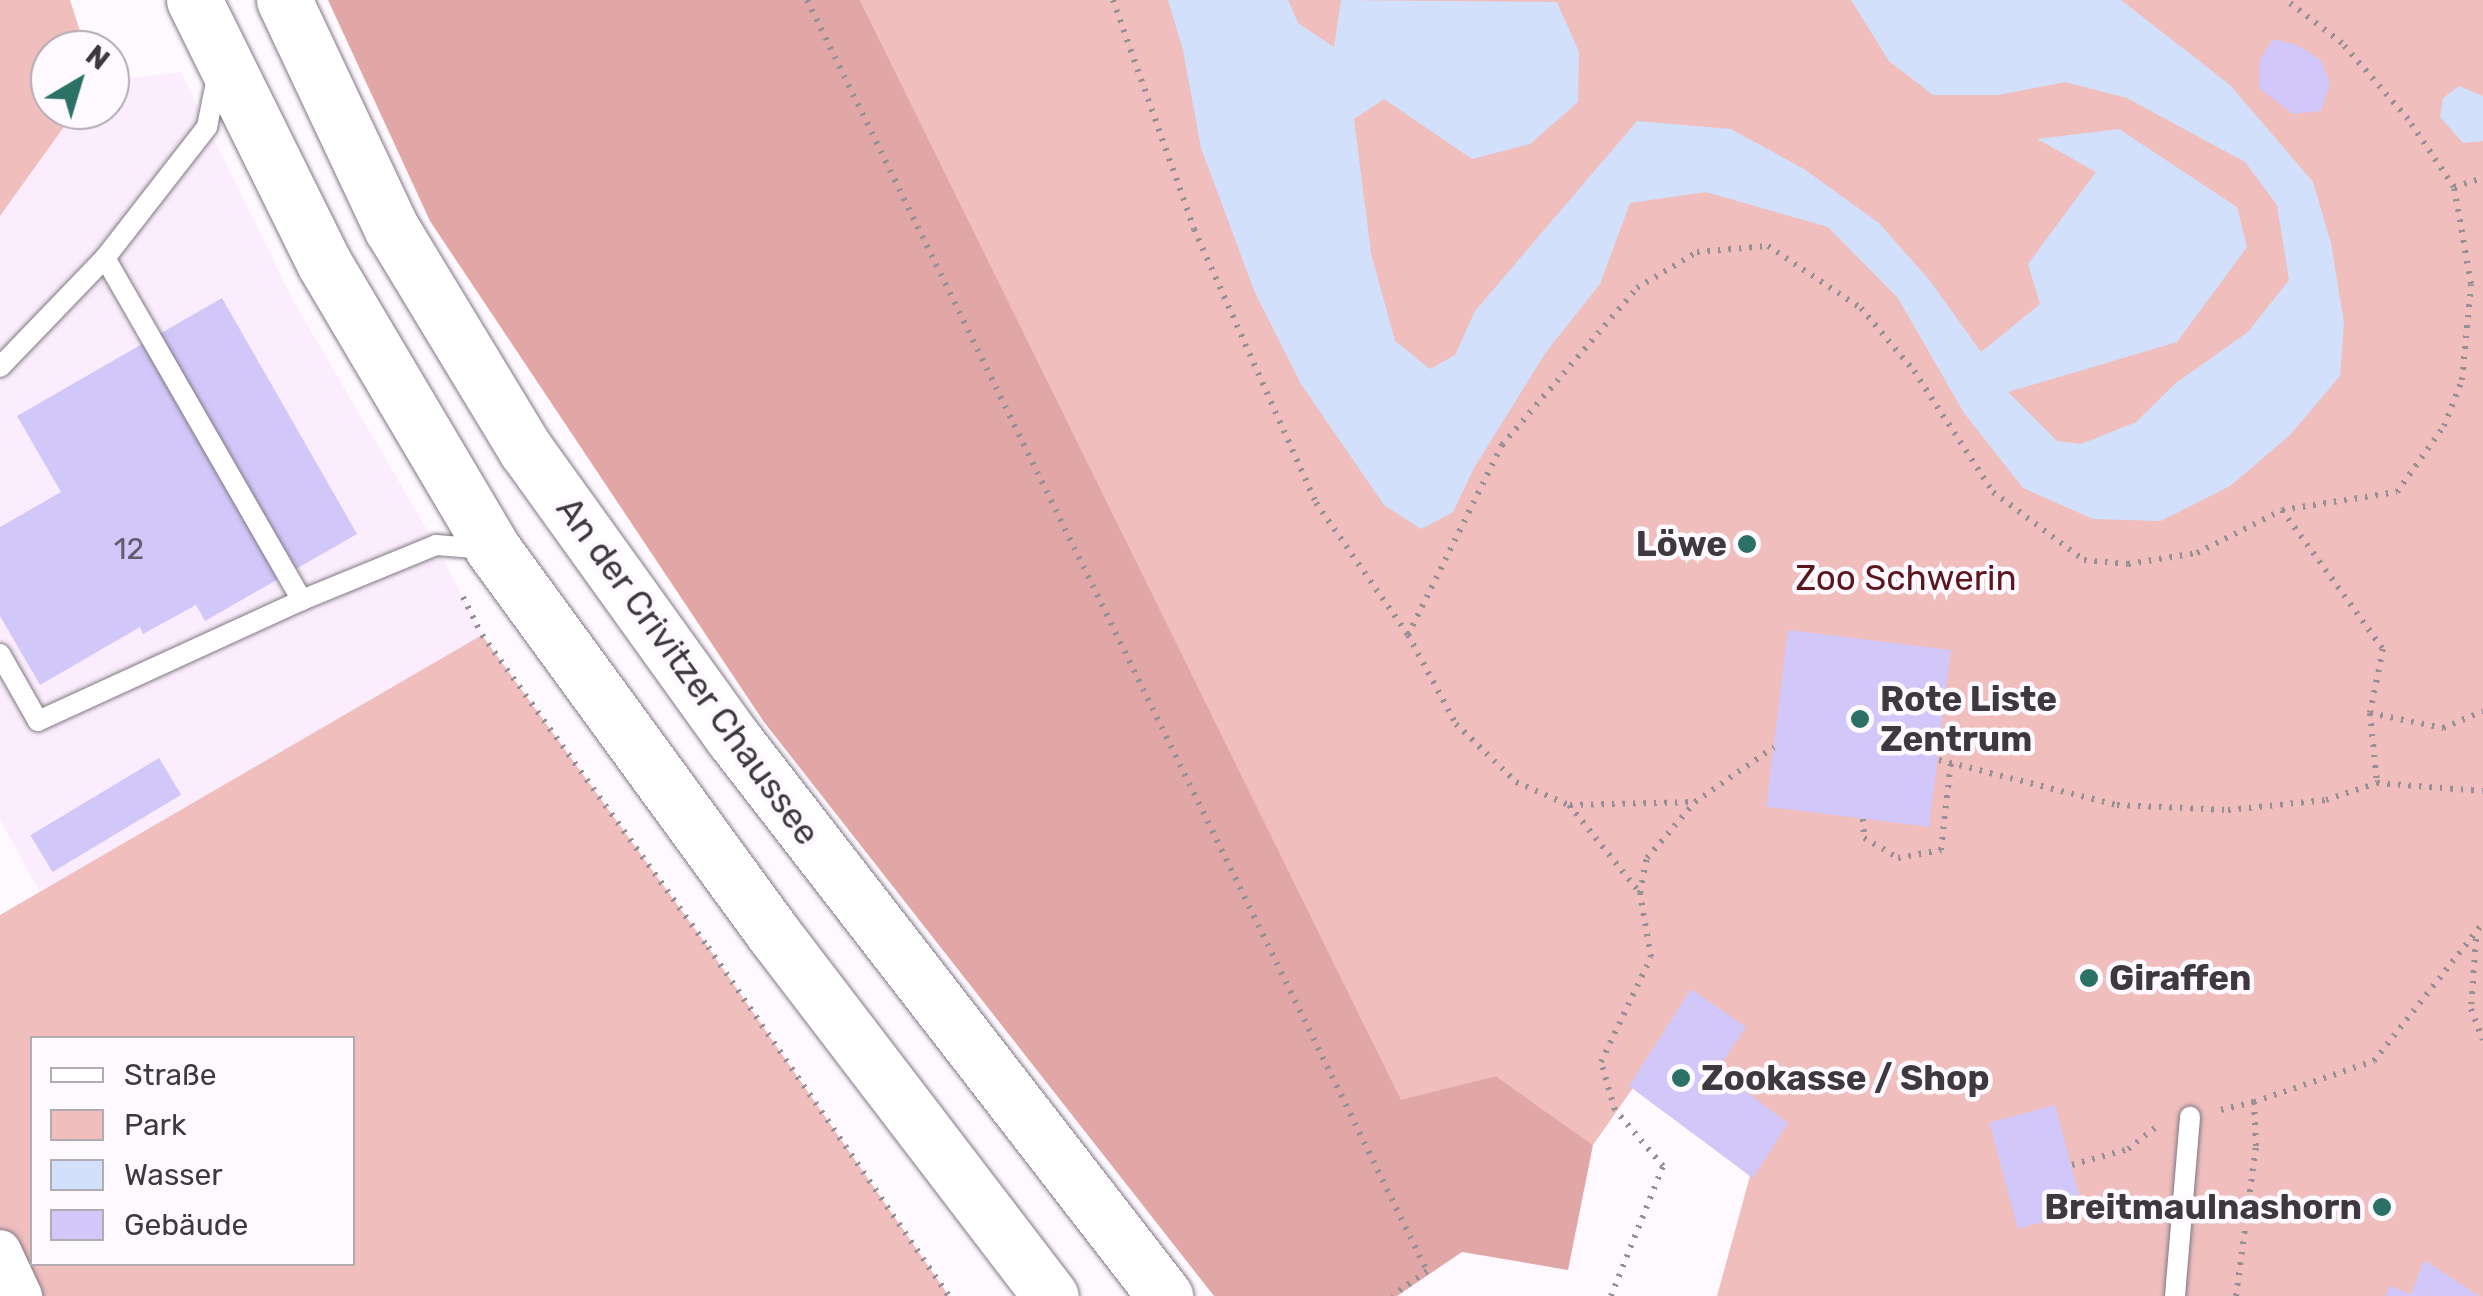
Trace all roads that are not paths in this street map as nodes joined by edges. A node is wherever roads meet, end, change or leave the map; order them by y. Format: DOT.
graph roads {
  1 [pos="194,0"];
  2 [pos="284,0"];
  3 [pos="221,56"];
  4 [pos="105,258"];
  5 [pos="0,366"];
  6 [pos="493,550"];
  7 [pos="302,600"];
  8 [pos="0,654"];
  9 [pos="2190,1117"];
  10 [pos="0,1251"];
  11 [pos="22,1296"];
  12 [pos="1051,1296"];
  13 [pos="1165,1296"];
  14 [pos="2176,1296"];
  1 -- 3 [label="street"];
  2 -- 13 [label="street, An der Crivitzer Chaussee"];
  3 -- 4 [label="lane"];
  3 -- 6 [label="street"];
  4 -- 5 [label="lane"];
  4 -- 7 [label="lane"];
  6 -- 7 [label="lane"];
  6 -- 12 [label="street"];
  7 -- 8 [label="lane"];
  9 -- 14 [label="lane"];
  10 -- 11 [label="street"];
}
